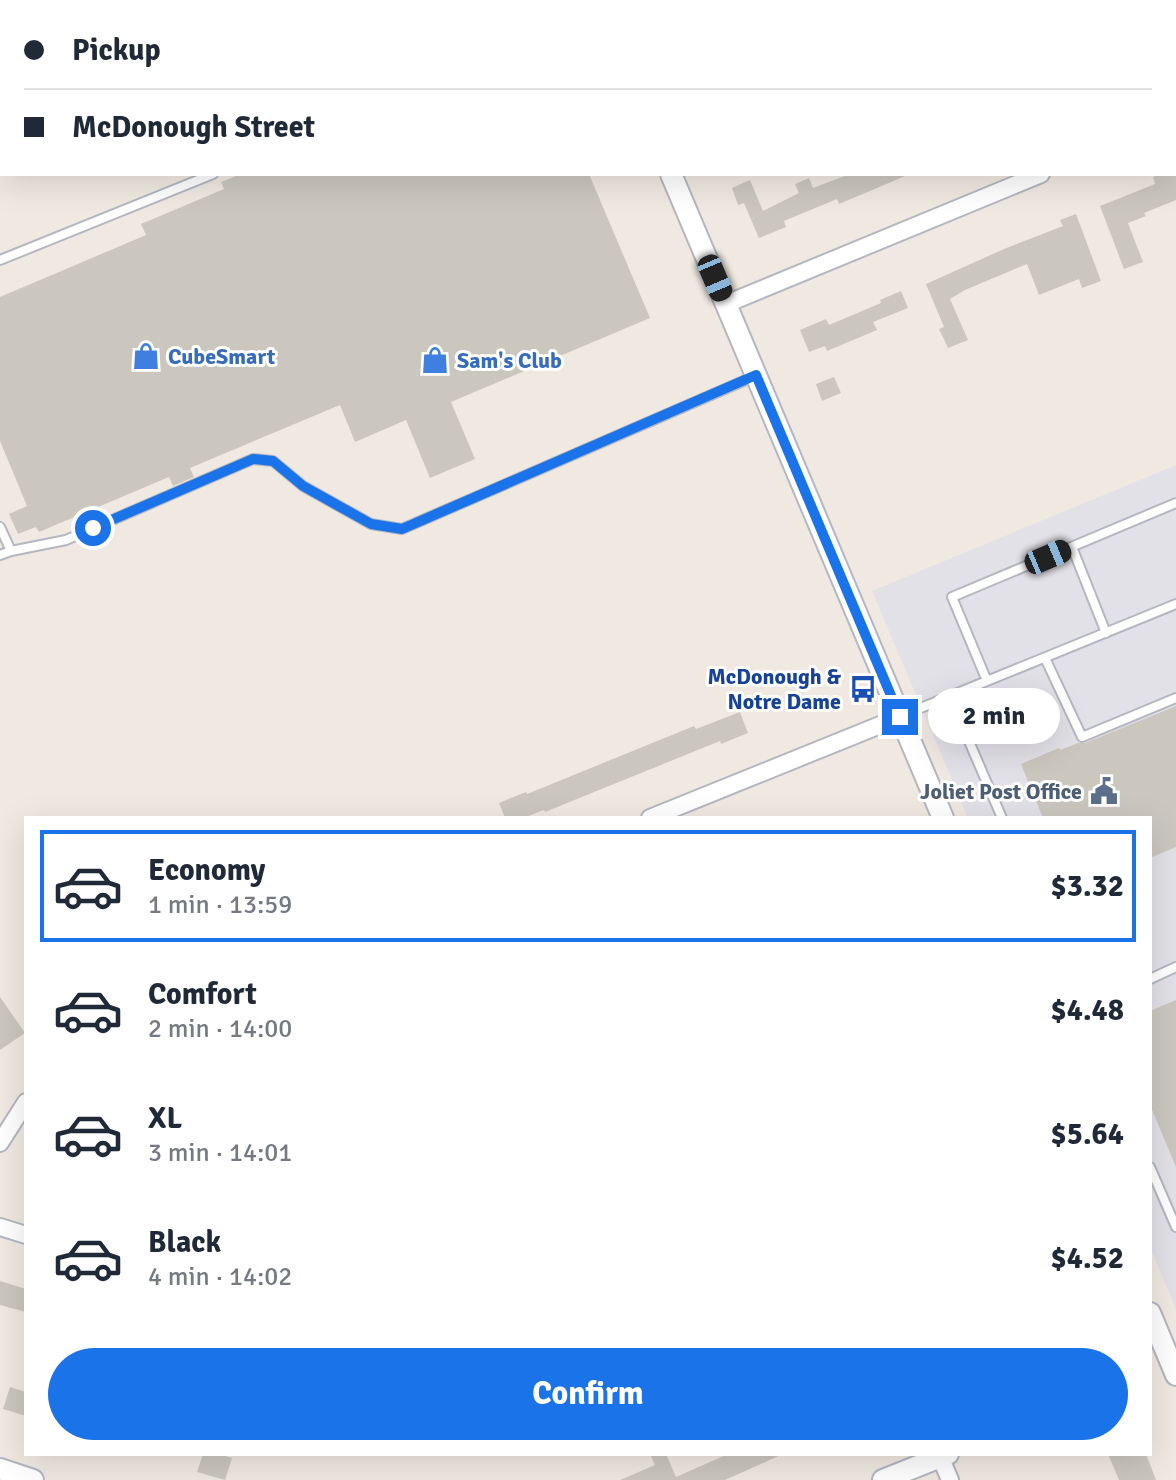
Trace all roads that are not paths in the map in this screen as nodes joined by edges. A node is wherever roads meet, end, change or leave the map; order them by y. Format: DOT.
graph roads {
  1 [pos="208,176"];
  2 [pos="672,176"];
  3 [pos="1036,176"];
  4 [pos="0,260"];
  5 [pos="726,304"];
  6 [pos="756,375"];
  7 [pos="1176,503"];
  8 [pos="0,527"];
  9 [pos="1072,547"];
  10 [pos="11,551"];
  11 [pos="0,555"];
  12 [pos="1176,604"];
  13 [pos="1106,633"];
  14 [pos="1045,658"];
  15 [pos="987,681"];
  16 [pos="950,697"];
  17 [pos="1176,698"];
  18 [pos="900,717"];
  19 [pos="670,814"];
  20 [pos="942,816"];
  21 [pos="1001,816"];
  22 [pos="1176,967"];
  23 [pos="1152,978"];
  24 [pos="24,1105"];
  25 [pos="0,1143"];
  26 [pos="1152,1172"];
  27 [pos="0,1227"];
  28 [pos="1176,1227"];
  29 [pos="24,1234"];
  30 [pos="1152,1317"];
  31 [pos="1174,1365"];
  32 [pos="1152,1370"];
  33 [pos="941,1456"];
  34 [pos="943,1456"];
  35 [pos="0,1469"];
  36 [pos="33,1480"];
  37 [pos="883,1480"];
  38 [pos="950,1480"];
  1 -- 4 [label="lane"];
  2 -- 5 [label="street"];
  3 -- 5 [label="street"];
  5 -- 6 [label="street"];
  6 -- 10 [label="lane"];
  6 -- 18 [label="street"];
  7 -- 9 [label="lane"];
  8 -- 10 [label="lane"];
  9 -- 13 [label="lane"];
  9 -- 15 [label="lane"];
  10 -- 11 [label="lane"];
  12 -- 13 [label="lane"];
  13 -- 14 [label="lane"];
  14 -- 15 [label="lane"];
  14 -- 17 [label="lane"];
  15 -- 16 [label="lane"];
  16 -- 18 [label="lane"];
  16 -- 21 [label="lane"];
  18 -- 19 [label="street"];
  18 -- 20 [label="street"];
  22 -- 23 [label="lane"];
  24 -- 25 [label="street"];
  26 -- 28 [label="lane"];
  27 -- 29 [label="street"];
  30 -- 31 [label="street"];
  31 -- 32 [label="street"];
  33 -- 37 [label="street"];
  34 -- 38 [label="street"];
  35 -- 36 [label="street"];
}
